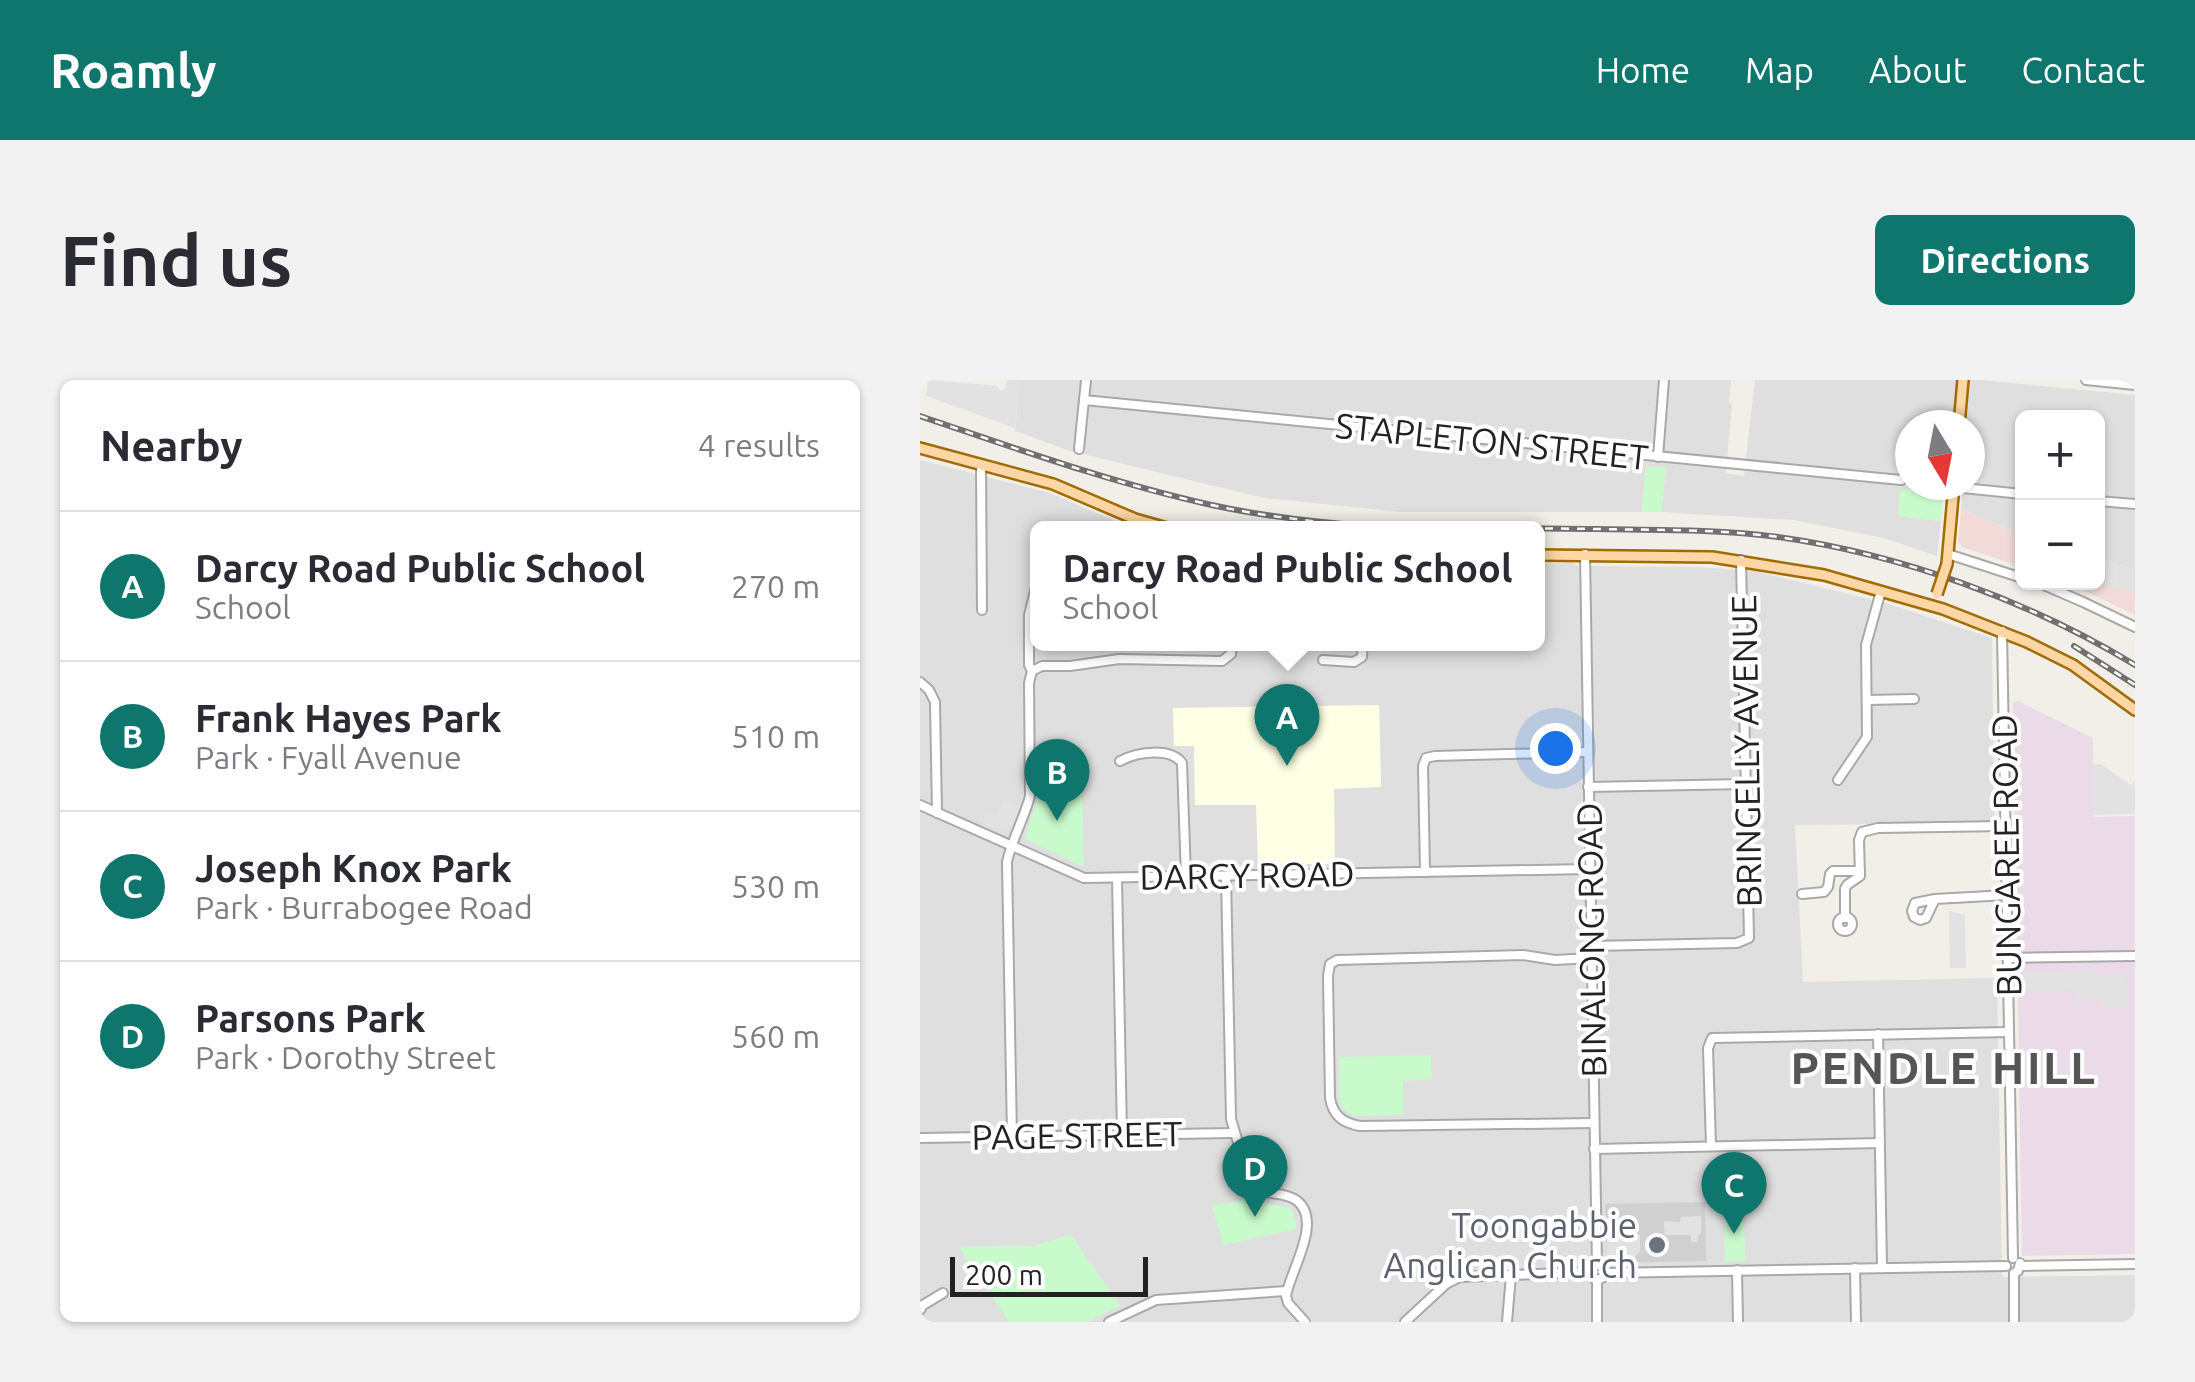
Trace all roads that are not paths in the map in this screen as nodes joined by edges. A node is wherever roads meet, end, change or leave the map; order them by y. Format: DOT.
graph roads {
  1 [pos="1086,380"];
  2 [pos="1664,380"];
  3 [pos="1964,380"];
  4 [pos="2086,380"];
  5 [pos="2135,385"];
  6 [pos="1084,400"];
  7 [pos="1961,410"];
  8 [pos="920,448"];
  9 [pos="1080,450"];
  10 [pos="1658,457"];
  11 [pos="980,465"];
  12 [pos="1895,480"];
  13 [pos="1985,490"];
  14 [pos="2015,493"];
  15 [pos="1953,500"];
  16 [pos="2105,502"];
  17 [pos="2135,504"];
  18 [pos="1142,521"];
  19 [pos="1584,554"];
  20 [pos="1545,555"];
  21 [pos="1947,559"];
  22 [pos="1741,560"];
  23 [pos="2015,576"];
  24 [pos="2054,590"];
  25 [pos="1881,591"];
  26 [pos="1933,606"];
  27 [pos="1030,608"];
  28 [pos="982,610"];
  29 [pos="2135,628"];
  30 [pos="2002,631"];
  31 [pos="1231,651"];
  32 [pos="1362,651"];
  33 [pos="1323,660"];
  34 [pos="1032,671"];
  35 [pos="920,682"];
  36 [pos="1914,699"];
  37 [pos="1867,700"];
  38 [pos="2135,710"];
  39 [pos="1588,752"];
  40 [pos="1120,761"];
  41 [pos="1838,780"];
  42 [pos="1745,784"];
  43 [pos="1588,788"];
  44 [pos="920,805"];
  45 [pos="937,813"];
  46 [pos="2005,826"];
  47 [pos="1010,846"];
  48 [pos="1589,869"];
  49 [pos="1860,870"];
  50 [pos="1425,872"];
  51 [pos="1186,876"];
  52 [pos="1226,876"];
  53 [pos="1117,878"];
  54 [pos="1802,894"];
  55 [pos="2006,895"];
  56 [pos="1935,899"];
  57 [pos="1845,918"];
  58 [pos="1591,946"];
  59 [pos="2135,956"];
  60 [pos="1591,958"];
  61 [pos="2008,958"];
  62 [pos="2009,1032"];
  63 [pos="1878,1034"];
  64 [pos="1594,1123"];
  65 [pos="1234,1132"];
  66 [pos="1122,1135"];
  67 [pos="1012,1137"];
  68 [pos="920,1138"];
  69 [pos="1880,1144"];
  70 [pos="1711,1146"];
  71 [pos="1594,1149"];
  72 [pos="2135,1264"];
  73 [pos="2013,1266"];
  74 [pos="1854,1268"];
  75 [pos="1882,1268"];
  76 [pos="1737,1270"];
  77 [pos="1597,1273"];
  78 [pos="1511,1275"];
  79 [pos="1286,1291"];
  80 [pos="943,1293"];
  81 [pos="921,1306"];
  82 [pos="1109,1322"];
  83 [pos="1305,1322"];
  84 [pos="1405,1322"];
  85 [pos="1507,1322"];
  86 [pos="1597,1322"];
  87 [pos="1738,1322"];
  88 [pos="1856,1322"];
  89 [pos="2014,1322"];
  1 -- 6 [label="street"];
  2 -- 10 [label="street"];
  3 -- 7 [label="main road"];
  4 -- 5 [label="street"];
  6 -- 9 [label="street"];
  6 -- 10 [label="street, STAPLETON STREET"];
  8 -- 11 [label="main road"];
  10 -- 12 [label="street, STAPLETON STREET"];
  11 -- 18 [label="main road"];
  11 -- 28 [label="street"];
  13 -- 14 [label="street"];
  15 -- 21 [label="main road"];
  16 -- 17 [label="street"];
  19 -- 20 [label="main road"];
  19 -- 22 [label="main road"];
  19 -- 39 [label="street, BINALONG ROAD"];
  21 -- 23 [label="street"];
  21 -- 26 [label="main road, bridge"];
  22 -- 25 [label="main road"];
  22 -- 42 [label="street, BRINGELLY AVENUE"];
  24 -- 29 [label="street"];
  25 -- 26 [label="main road"];
  25 -- 37 [label="street"];
  26 -- 30 [label="main road"];
  27 -- 34 [label="street"];
  30 -- 38 [label="main road"];
  30 -- 46 [label="street, BUNGAREE ROAD"];
  31 -- 34 [label="street"];
  32 -- 33 [label="street"];
  34 -- 47 [label="street"];
  35 -- 45 [label="street"];
  36 -- 37 [label="street"];
  37 -- 41 [label="street"];
  39 -- 43 [label="street, BINALONG ROAD"];
  39 -- 50 [label="street"];
  40 -- 51 [label="street"];
  42 -- 43 [label="street"];
  42 -- 58 [label="street, BRINGELLY AVENUE"];
  43 -- 48 [label="street, BINALONG ROAD"];
  44 -- 45 [label="street, DARCY ROAD"];
  45 -- 47 [label="street, DARCY ROAD"];
  46 -- 49 [label="street"];
  46 -- 55 [label="street, BUNGAREE ROAD"];
  47 -- 53 [label="street, DARCY ROAD"];
  47 -- 67 [label="street"];
  48 -- 50 [label="street, DARCY ROAD"];
  48 -- 58 [label="street, BINALONG ROAD"];
  49 -- 54 [label="street"];
  49 -- 57 [label="street"];
  50 -- 52 [label="street, DARCY ROAD"];
  51 -- 52 [label="street, DARCY ROAD"];
  51 -- 53 [label="street, DARCY ROAD"];
  52 -- 65 [label="street"];
  53 -- 66 [label="street"];
  55 -- 56 [label="street"];
  55 -- 61 [label="street, BUNGAREE ROAD"];
  58 -- 60 [label="street, BINALONG ROAD"];
  59 -- 61 [label="street"];
  60 -- 64 [label="street, BINALONG ROAD"];
  60 -- 64 [label="street"];
  61 -- 62 [label="street, BUNGAREE ROAD"];
  62 -- 63 [label="street"];
  62 -- 73 [label="street, BUNGAREE ROAD"];
  63 -- 69 [label="street"];
  63 -- 70 [label="street"];
  64 -- 71 [label="street, BINALONG ROAD"];
  65 -- 66 [label="street, PAGE STREET"];
  65 -- 79 [label="street"];
  66 -- 67 [label="street, PAGE STREET"];
  67 -- 68 [label="street, PAGE STREET"];
  69 -- 70 [label="street"];
  69 -- 75 [label="street"];
  70 -- 71 [label="street"];
  71 -- 77 [label="street, BINALONG ROAD"];
  72 -- 73 [label="street"];
  73 -- 75 [label="street"];
  73 -- 89 [label="street, BUNGAREE ROAD"];
  74 -- 75 [label="street"];
  74 -- 76 [label="street"];
  74 -- 88 [label="street"];
  76 -- 77 [label="street"];
  76 -- 87 [label="street"];
  77 -- 78 [label="street"];
  77 -- 86 [label="street, BINALONG ROAD"];
  78 -- 84 [label="street"];
  78 -- 85 [label="street"];
  79 -- 82 [label="street"];
  79 -- 83 [label="street"];
  80 -- 81 [label="street"];
}
